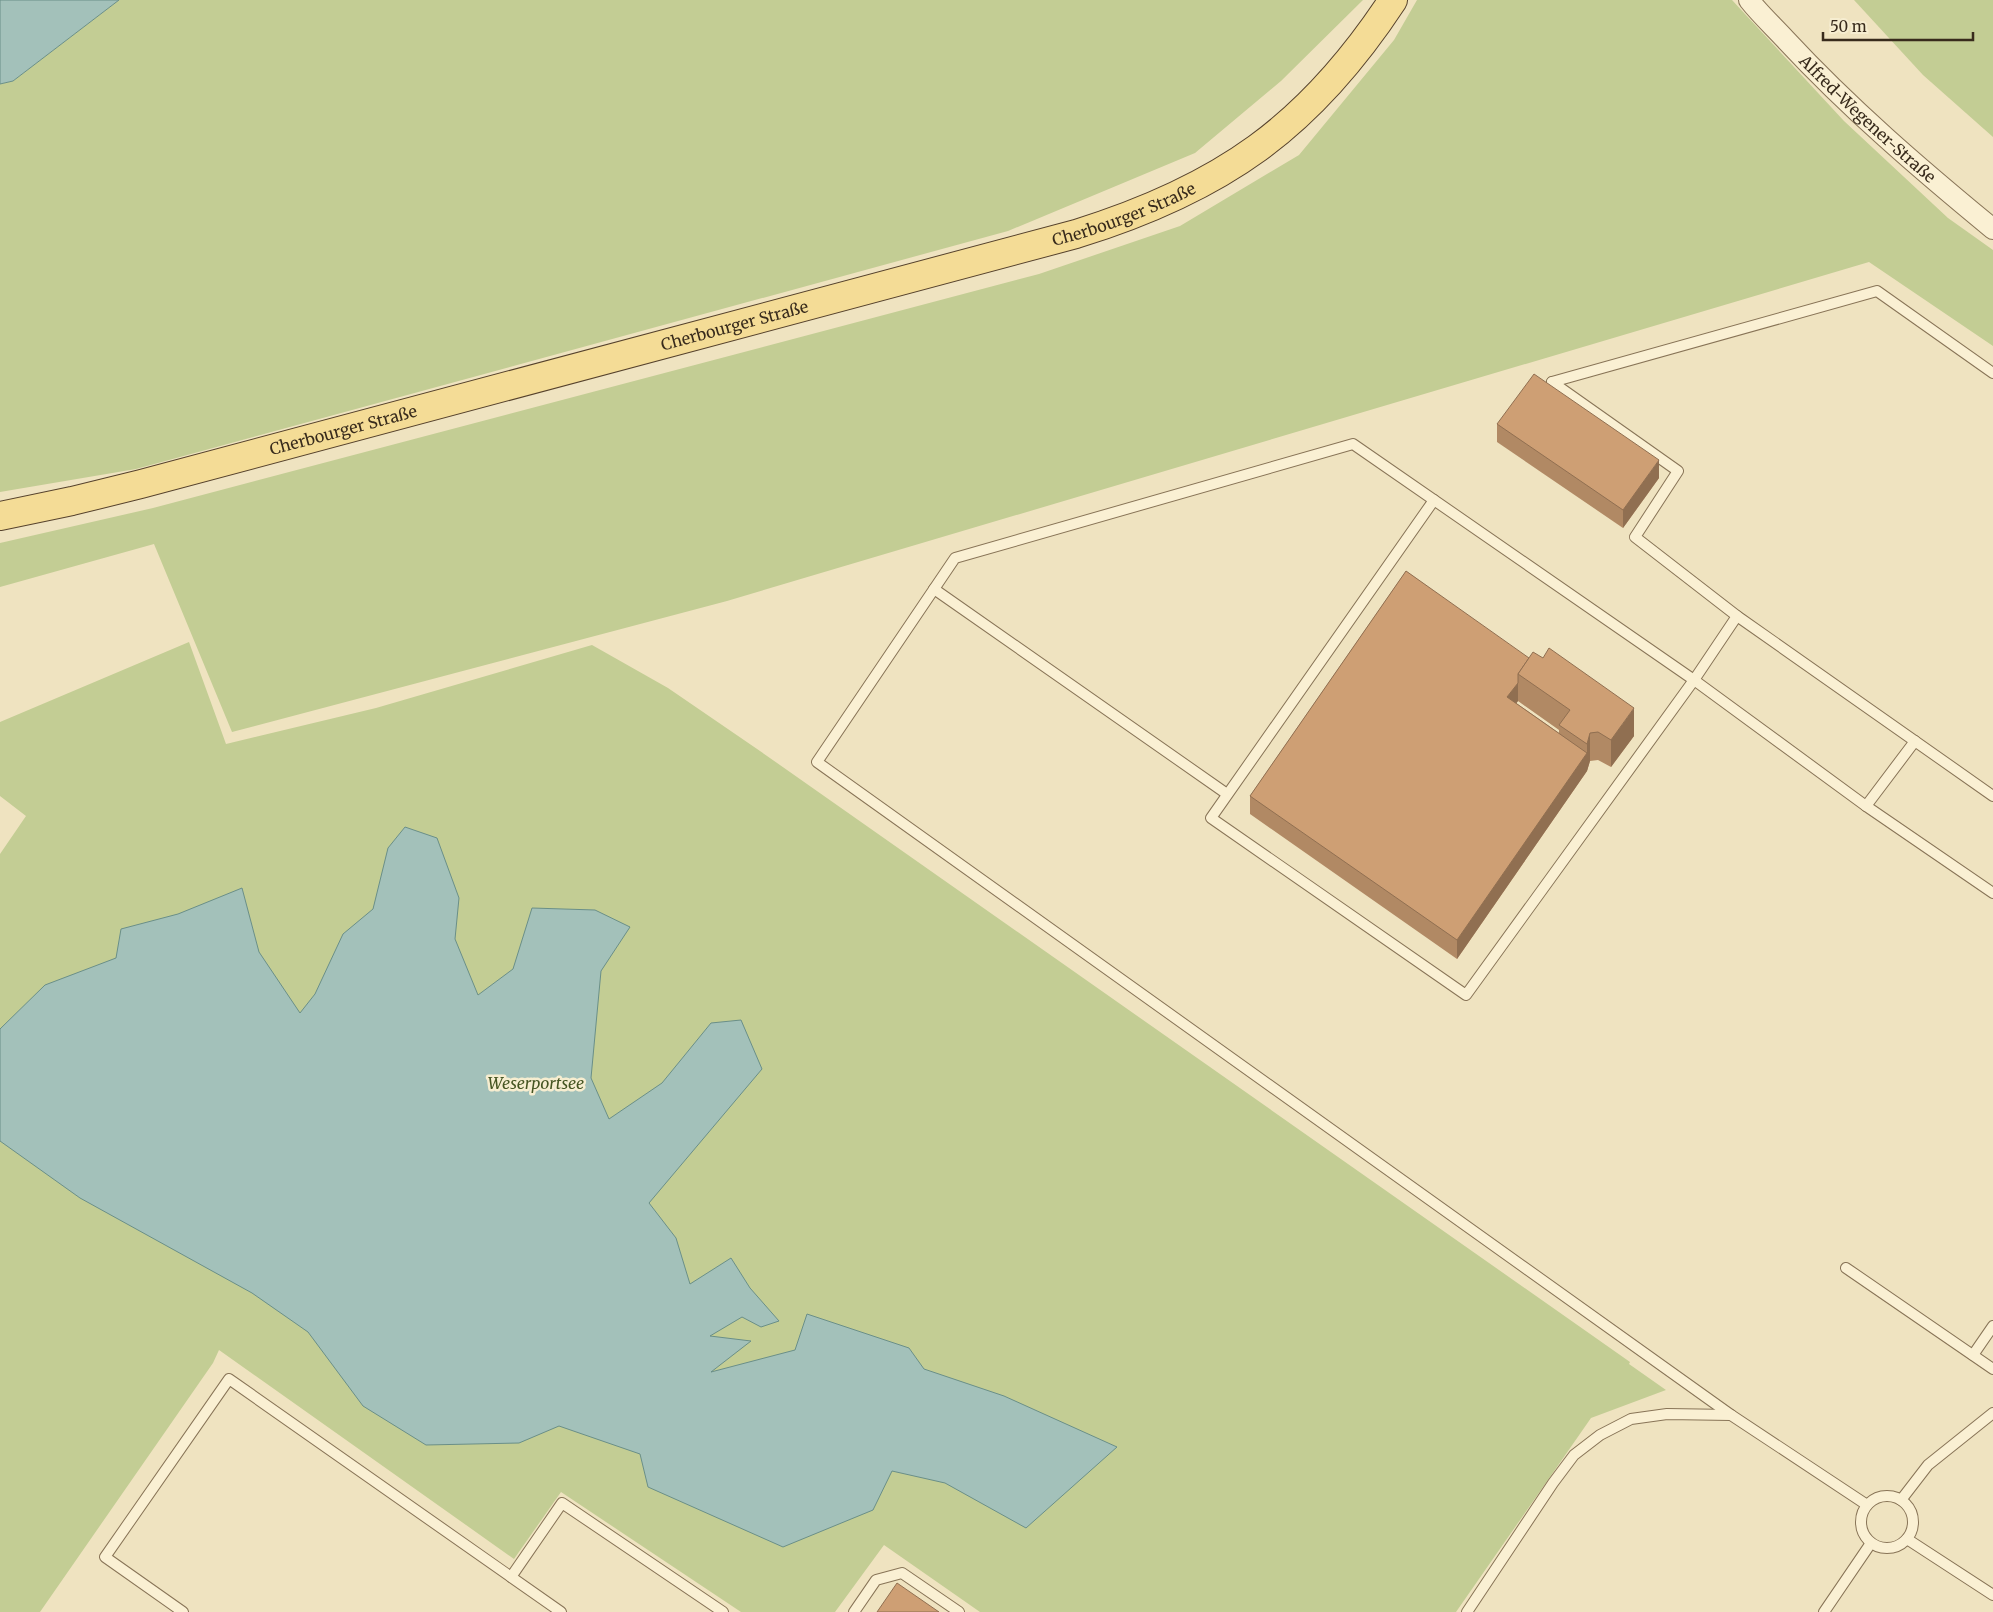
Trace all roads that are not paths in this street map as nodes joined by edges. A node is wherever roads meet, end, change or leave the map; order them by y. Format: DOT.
graph roads {
  1 [pos="1393,0"];
  2 [pos="1749,0"];
  3 [pos="1993,229"];
  4 [pos="1993,373"];
  5 [pos="1434,500"];
  6 [pos="0,516"];
  7 [pos="934,589"];
  8 [pos="1737,616"];
  9 [pos="1694,680"];
  10 [pos="1915,741"];
  11 [pos="1228,794"];
  12 [pos="1993,796"];
  13 [pos="1866,806"];
  14 [pos="1993,894"];
  15 [pos="1846,1268"];
  16 [pos="1993,1326"];
  17 [pos="1973,1355"];
  18 [pos="1993,1369"];
  19 [pos="1993,1413"];
  20 [pos="1731,1415"];
  21 [pos="1901,1500"];
  22 [pos="1867,1505"];
  23 [pos="1907,1539"];
  24 [pos="1871,1543"];
  25 [pos="511,1577"];
  26 [pos="1993,1595"];
  27 [pos="183,1612"];
  28 [pos="561,1612"];
  29 [pos="723,1612"];
  30 [pos="854,1612"];
  31 [pos="959,1612"];
  32 [pos="1467,1612"];
  33 [pos="1824,1612"];
  1 -- 6 [label="main road, Cherbourger Straße"];
  2 -- 3 [label="street, Alfred-Wegener-Straße"];
  4 -- 8 [label="lane"];
  5 -- 7 [label="lane"];
  5 -- 9 [label="lane"];
  5 -- 11 [label="lane"];
  7 -- 11 [label="lane"];
  7 -- 20 [label="lane"];
  8 -- 9 [label="lane"];
  8 -- 10 [label="lane"];
  9 -- 11 [label="lane"];
  9 -- 13 [label="lane"];
  10 -- 12 [label="lane"];
  10 -- 13 [label="lane"];
  13 -- 14 [label="lane"];
  15 -- 17 [label="lane"];
  16 -- 17 [label="lane"];
  17 -- 18 [label="lane"];
  19 -- 21 [label="lane"];
  20 -- 22 [label="lane"];
  20 -- 32 [label="lane"];
  21 -- 22 [label="lane"];
  21 -- 23 [label="lane"];
  22 -- 24 [label="lane"];
  23 -- 24 [label="lane"];
  23 -- 26 [label="lane"];
  24 -- 33 [label="lane"];
  25 -- 27 [label="lane"];
  25 -- 28 [label="lane"];
  25 -- 29 [label="lane"];
  30 -- 31 [label="lane"];
}
